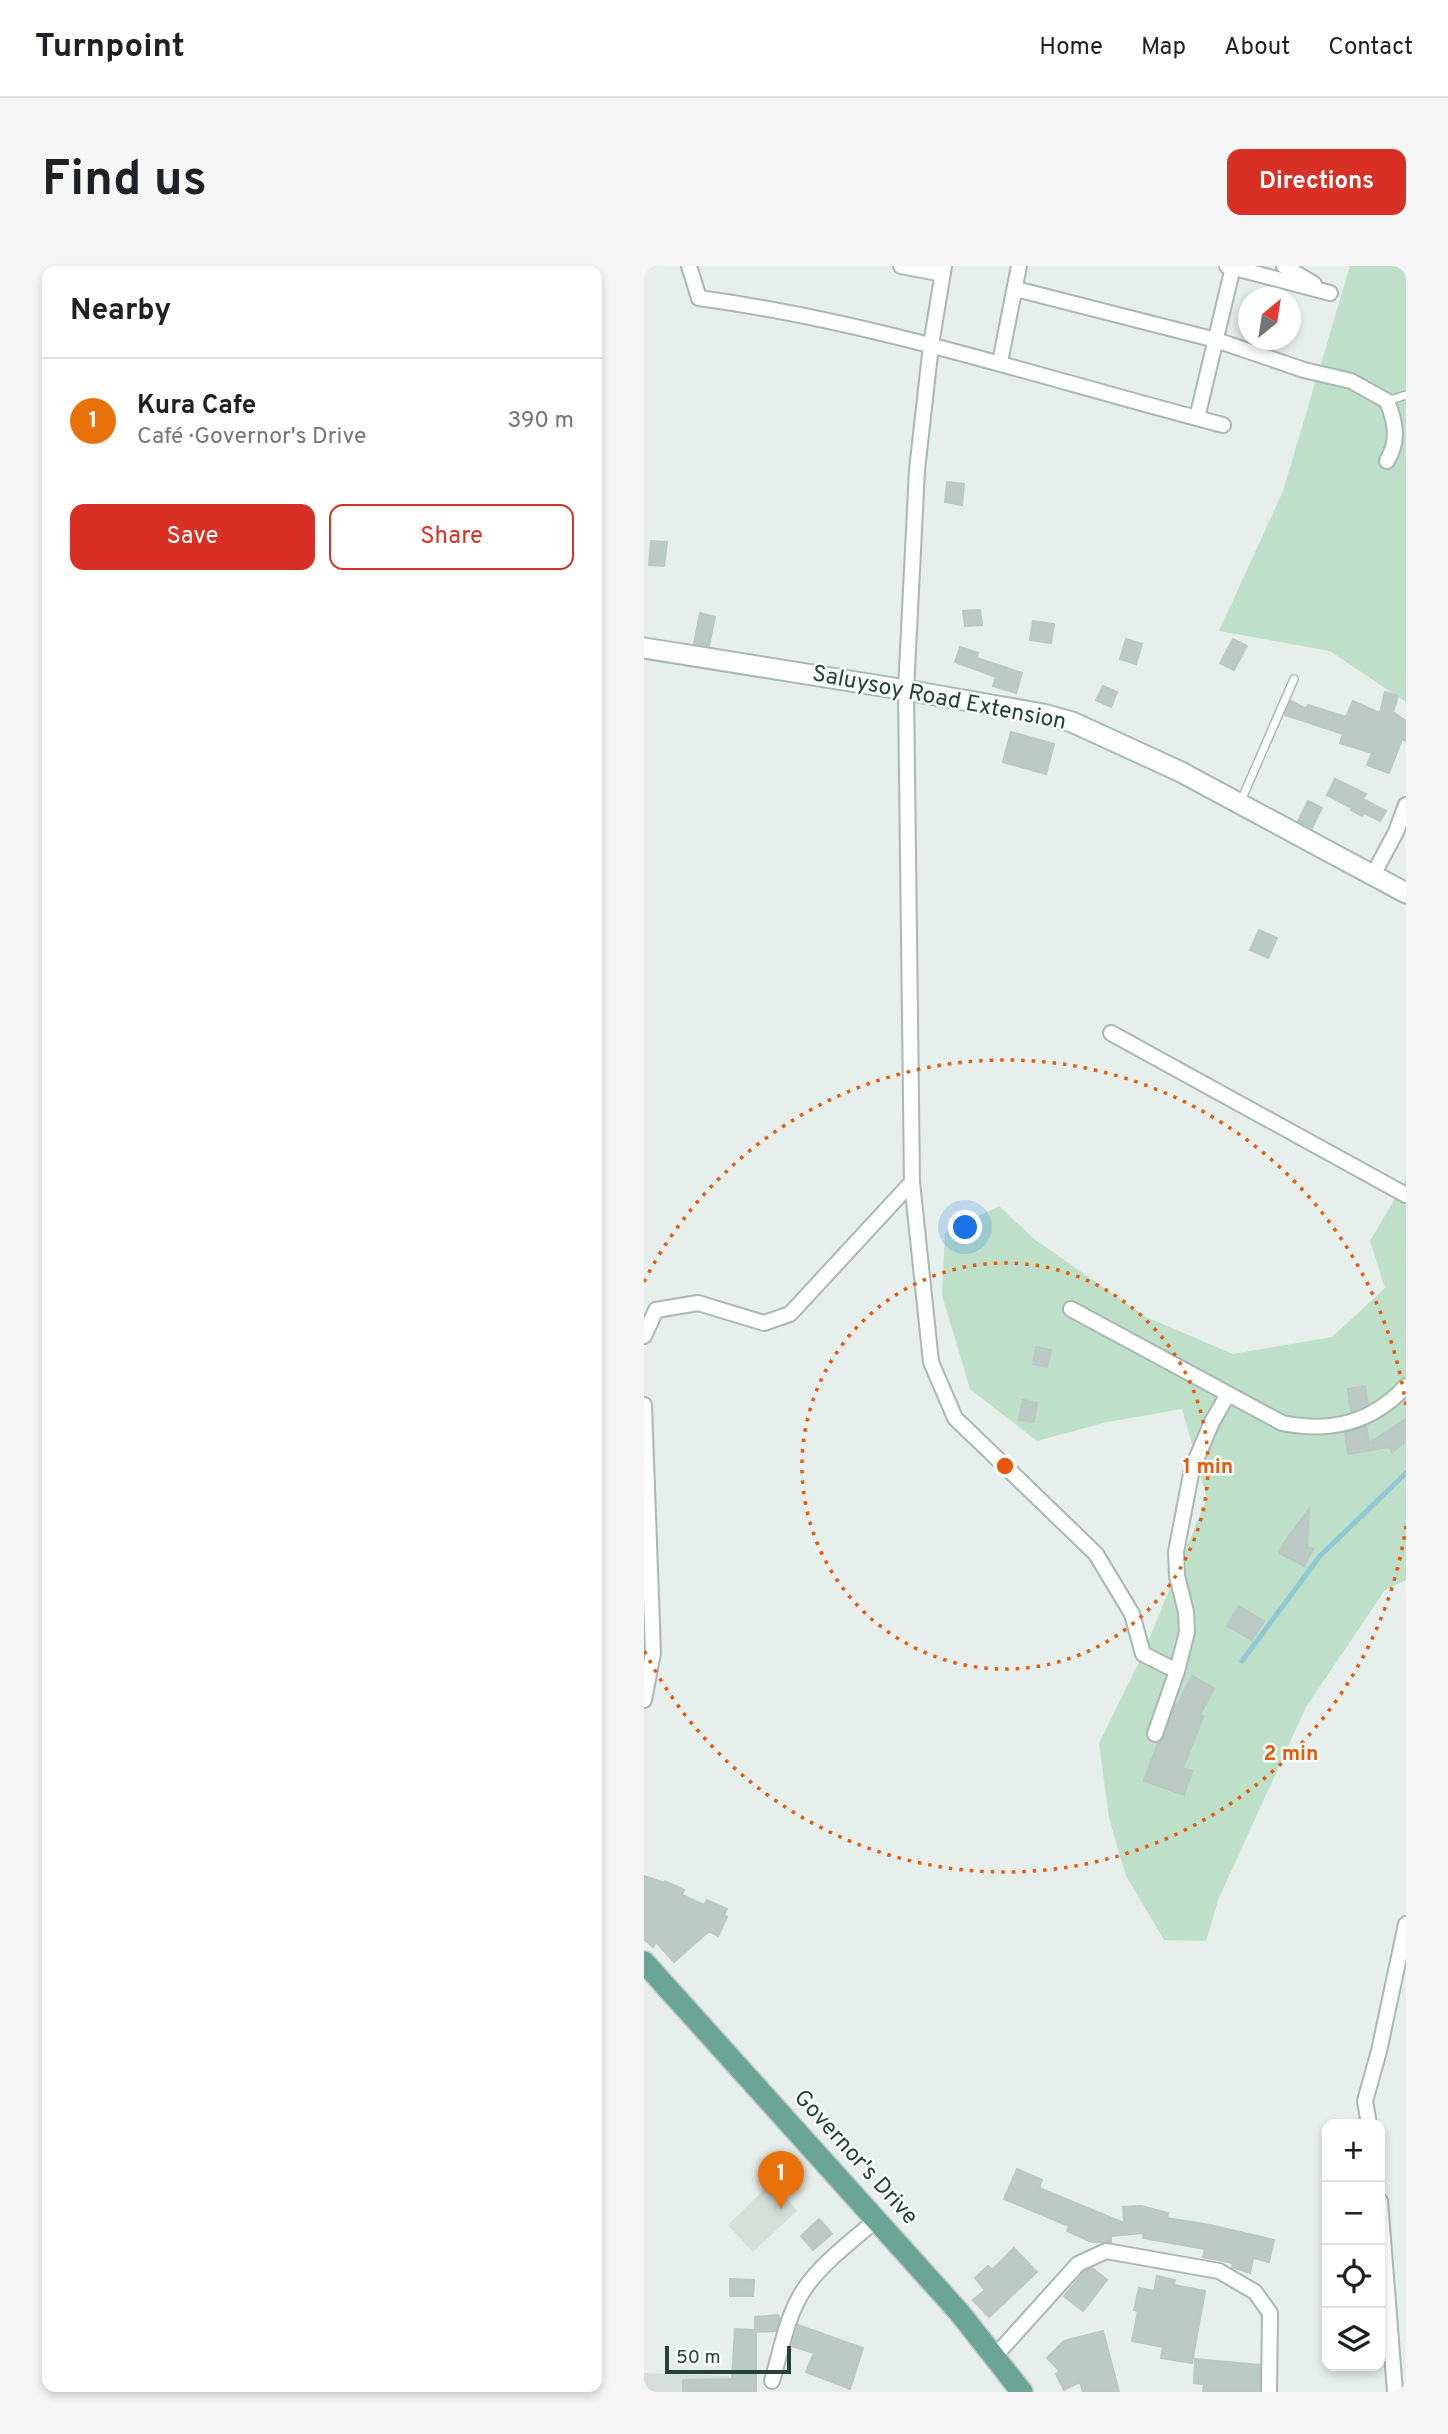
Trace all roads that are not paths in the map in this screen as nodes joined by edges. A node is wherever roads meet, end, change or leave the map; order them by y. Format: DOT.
graph roads {
  1 [pos="689,266"];
  2 [pos="901,266"];
  3 [pos="1020,266"];
  4 [pos="1284,266"];
  5 [pos="1230,267"];
  6 [pos="944,270"];
  7 [pos="1016,289"];
  8 [pos="1216,340"];
  9 [pos="931,345"];
  10 [pos="1000,362"];
  11 [pos="1406,395"];
  12 [pos="1387,401"];
  13 [pos="1197,418"];
  14 [pos="1223,425"];
  15 [pos="1387,461"];
  16 [pos="644,649"];
  17 [pos="1294,679"];
  18 [pos="906,690"];
  19 [pos="1240,803"];
  20 [pos="1406,805"];
  21 [pos="1373,875"];
  22 [pos="1406,893"];
  23 [pos="1111,1033"];
  24 [pos="912,1182"];
  25 [pos="1406,1195"];
  26 [pos="1071,1309"];
  27 [pos="644,1336"];
  28 [pos="1406,1386"];
  29 [pos="1228,1394"];
  30 [pos="644,1405"];
  31 [pos="1177,1671"];
  32 [pos="644,1700"];
  33 [pos="1155,1734"];
  34 [pos="1406,1924"];
  35 [pos="644,1962"];
  36 [pos="1368,2119"];
  37 [pos="876,2220"];
  38 [pos="1383,2245"];
  39 [pos="995,2356"];
  40 [pos="772,2381"];
  41 [pos="1022,2392"];
  42 [pos="1269,2392"];
  43 [pos="1395,2392"];
  1 -- 9 [label="street"];
  2 -- 6 [label="street"];
  3 -- 7 [label="street"];
  4 -- 5 [label="street"];
  5 -- 8 [label="street"];
  6 -- 9 [label="street"];
  7 -- 8 [label="street"];
  7 -- 10 [label="street"];
  8 -- 12 [label="street"];
  8 -- 13 [label="street"];
  9 -- 10 [label="street"];
  9 -- 18 [label="street"];
  10 -- 13 [label="street"];
  11 -- 12 [label="lane"];
  12 -- 15 [label="street"];
  13 -- 14 [label="street"];
  16 -- 18 [label="main road, Saluysoy Road Extension"];
  17 -- 19 [label="lane"];
  18 -- 19 [label="main road, Saluysoy Road Extension"];
  18 -- 24 [label="street"];
  19 -- 21 [label="main road, Saluysoy Road Extension"];
  20 -- 21 [label="street"];
  21 -- 22 [label="main road, Saluysoy Road Extension"];
  23 -- 25 [label="street"];
  24 -- 27 [label="street"];
  24 -- 31 [label="street"];
  26 -- 29 [label="street"];
  28 -- 29 [label="street"];
  29 -- 31 [label="street"];
  30 -- 32 [label="street"];
  31 -- 33 [label="street"];
  34 -- 36 [label="street"];
  35 -- 37 [label="main road, Governor's Drive"];
  37 -- 39 [label="main road, Governor's Drive"];
  37 -- 40 [label="street"];
  38 -- 43 [label="street"];
  39 -- 41 [label="main road, Governor's Drive"];
  39 -- 42 [label="street"];
}
